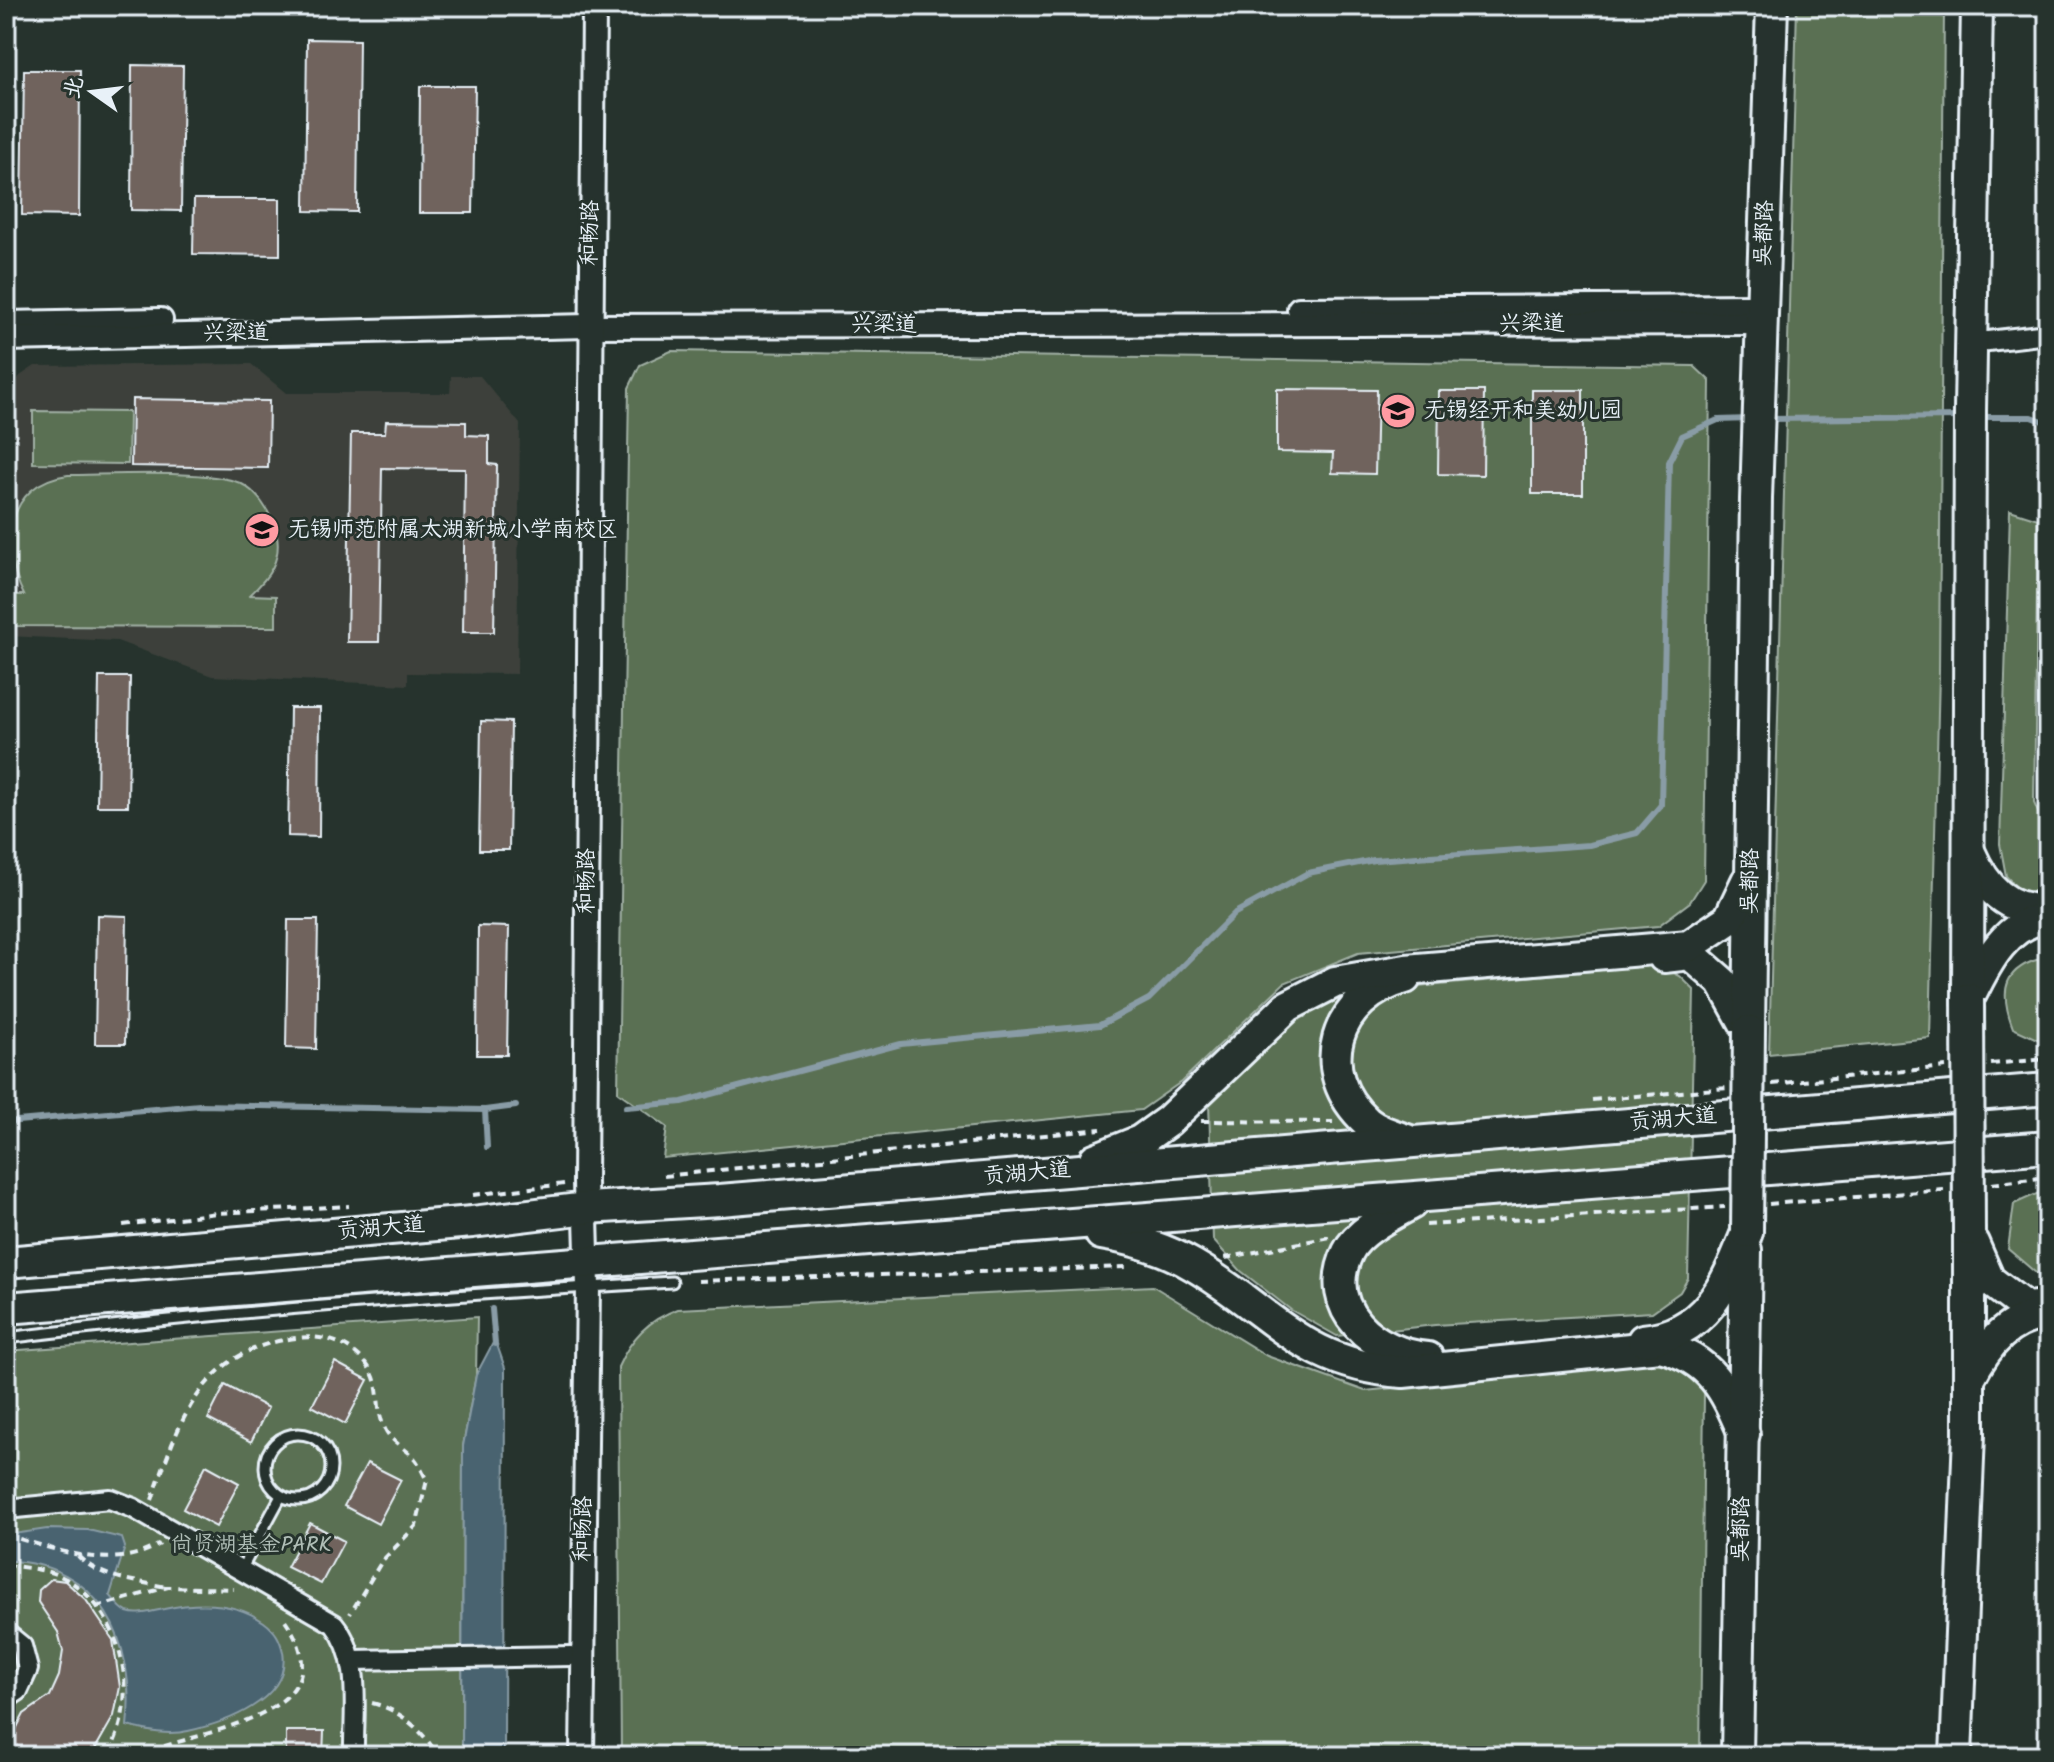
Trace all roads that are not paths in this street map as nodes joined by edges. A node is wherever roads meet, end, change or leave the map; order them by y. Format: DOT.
graph roads {
  1 [pos="585,6"];
  2 [pos="594,6"];
  3 [pos="1772,6"];
  4 [pos="1977,6"];
  5 [pos="1762,314"];
  6 [pos="586,320"];
  7 [pos="6,323"];
  8 [pos="2048,334"];
  9 [pos="6,339"];
  10 [pos="1971,343"];
  11 [pos="1969,852"];
  12 [pos="1751,873"];
  13 [pos="2048,910"];
  14 [pos="2048,918"];
  15 [pos="1968,999"];
  16 [pos="1749,1031"];
  17 [pos="2048,1089"];
  18 [pos="1413,1142"];
  19 [pos="2048,1147"];
  20 [pos="1063,1171"];
  21 [pos="578,1201"];
  22 [pos="1416,1201"];
  23 [pos="1065,1228"];
  24 [pos="1969,1230"];
  25 [pos="1747,1232"];
  26 [pos="6,1262"];
  27 [pos="582,1274"];
  28 [pos="672,1282"];
  29 [pos="2048,1306"];
  30 [pos="6,1308"];
  31 [pos="2048,1314"];
  32 [pos="6,1338"];
  33 [pos="1969,1379"];
  34 [pos="1744,1434"];
  35 [pos="281,1496"];
  36 [pos="6,1509"];
  37 [pos="241,1570"];
  38 [pos="6,1633"];
  39 [pos="571,1656"];
  40 [pos="353,1660"];
  41 [pos="6,1699"];
  42 [pos="354,1756"];
  43 [pos="569,1756"];
  44 [pos="582,1756"];
  45 [pos="1737,1756"];
  46 [pos="1956,1756"];
  1 -- 6 [label="street, 和畅路"];
  2 -- 6 [label="street, 和畅路"];
  3 -- 5 [label="main road, 吴都路"];
  4 -- 10 [label="main road"];
  5 -- 6 [label="street, 兴梁道"];
  5 -- 12 [label="main road, 吴都路"];
  6 -- 7 [label="street, 兴梁道"];
  6 -- 9 [label="street, 兴梁道"];
  6 -- 21 [label="street, 和畅路"];
  8 -- 10 [label="street"];
  10 -- 11 [label="main road"];
  11 -- 13 [label="main road"];
  11 -- 15 [label="main road"];
  12 -- 16 [label="main road, 吴都路"];
  12 -- 20 [label="main road"];
  14 -- 15 [label="main road"];
  15 -- 24 [label="main road, bridge"];
  16 -- 18 [label="main road"];
  16 -- 25 [label="main road, 吴都路, bridge"];
  17 -- 18 [label="main road, 贡湖大道"];
  18 -- 20 [label="main road, 贡湖大道"];
  19 -- 22 [label="main road"];
  20 -- 21 [label="main road, 贡湖大道"];
  21 -- 26 [label="main road, 贡湖大道"];
  21 -- 27 [label="street, 和畅路"];
  22 -- 23 [label="main road"];
  22 -- 25 [label="main road"];
  23 -- 27 [label="main road"];
  23 -- 34 [label="main road"];
  24 -- 29 [label="main road"];
  24 -- 33 [label="main road"];
  25 -- 34 [label="main road, 吴都路"];
  27 -- 28 [label="lane"];
  27 -- 30 [label="main road"];
  27 -- 32 [label="lane"];
  27 -- 39 [label="street, 和畅路"];
  27 -- 44 [label="street, 和畅路"];
  31 -- 33 [label="main road"];
  33 -- 46 [label="main road"];
  34 -- 45 [label="main road, 吴都路"];
  35 -- 35 [label="lane"];
  35 -- 37 [label="lane"];
  36 -- 37 [label="street"];
  37 -- 40 [label="street"];
  38 -- 41 [label="street"];
  39 -- 40 [label="street"];
  39 -- 43 [label="street, 和畅路"];
  40 -- 42 [label="street"];
}
